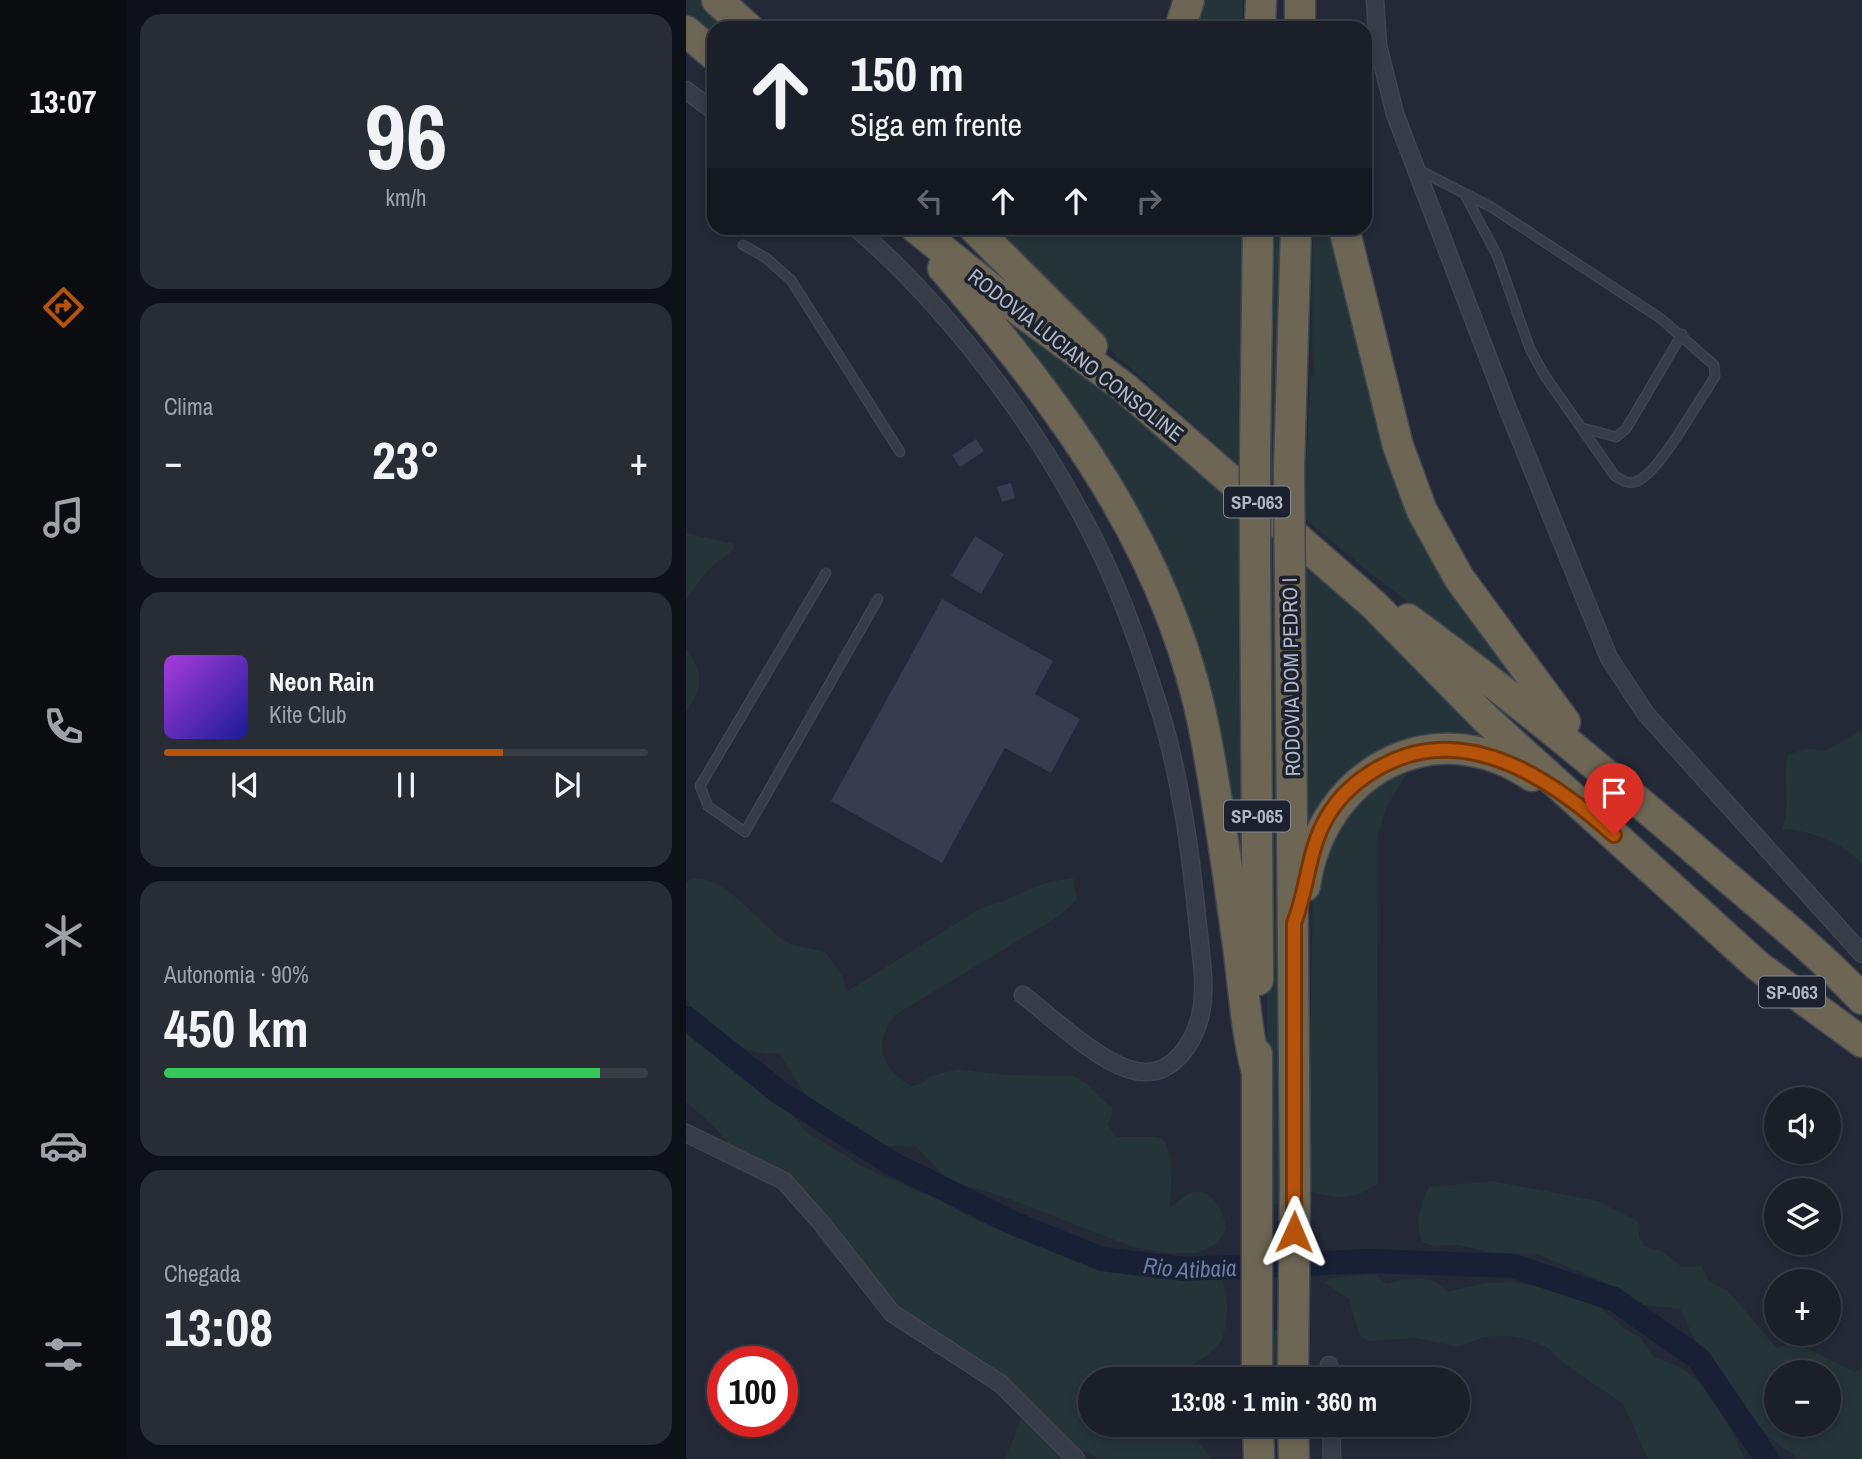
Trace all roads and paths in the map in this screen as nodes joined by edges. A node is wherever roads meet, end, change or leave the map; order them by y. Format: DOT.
graph roads {
  1 [pos="717,0"];
  2 [pos="1189,0"];
  3 [pos="1261,0"];
  4 [pos="1375,0"];
  5 [pos="740,21"];
  6 [pos="1182,21"];
  7 [pos="1260,21"];
  8 [pos="686,31"];
  9 [pos="707,49"];
  10 [pos="686,90"];
  11 [pos="707,106"];
  12 [pos="1415,168"];
  13 [pos="1464,194"];
  14 [pos="863,235"];
  15 [pos="910,235"];
  16 [pos="925,235"];
  17 [pos="981,235"];
  18 [pos="1258,235"];
  19 [pos="1296,235"];
  20 [pos="1347,235"];
  21 [pos="743,246"];
  22 [pos="1682,334"];
  23 [pos="1581,427"];
  24 [pos="900,452"];
  25 [pos="826,573"];
  26 [pos="878,599"];
  27 [pos="1607,774"];
  28 [pos="1577,802"];
  29 [pos="1760,906"];
  30 [pos="1294,923"];
  31 [pos="1726,936"];
  32 [pos="1862,954"];
  33 [pos="1023,995"];
  34 [pos="1862,999"];
  35 [pos="1862,1042"];
  36 [pos="1257,1073"];
  37 [pos="686,1133"];
  38 [pos="1257,1367"];
  39 [pos="1293,1367"];
  40 [pos="1258,1437"];
  41 [pos="1293,1437"];
  42 [pos="1331,1437"];
  43 [pos="1076,1459"];
  44 [pos="1259,1459"];
  45 [pos="1294,1459"];
  46 [pos="1332,1459"];
  1 -- 5 [label="highway"];
  2 -- 6 [label="highway"];
  3 -- 7 [label="highway"];
  4 -- 12 [label="street"];
  8 -- 9 [label="highway"];
  10 -- 11 [label="street"];
  12 -- 13 [label="lane"];
  12 -- 32 [label="street"];
  13 -- 22 [label="lane"];
  13 -- 23 [label="lane"];
  14 -- 33 [label="street"];
  15 -- 36 [label="highway"];
  16 -- 28 [label="highway, RODOVIA LUCIANO CONSOLINE / SP-063"];
  17 -- 27 [label="highway, RODOVIA LUCIANO CONSOLINE / SP-063"];
  18 -- 36 [label="highway, RODOVIA DOM PEDRO I / SP-065, bridge"];
  19 -- 30 [label="highway, RODOVIA DOM PEDRO I / SP-065, bridge"];
  20 -- 27 [label="highway"];
  21 -- 24 [label="lane"];
  22 -- 23 [label="lane"];
  22 -- 23 [label="lane"];
  25 -- 26 [label="lane"];
  27 -- 29 [label="highway, RODOVIA LUCIANO CONSOLINE / SP-063"];
  28 -- 30 [label="highway"];
  28 -- 31 [label="highway, RODOVIA LUCIANO CONSOLINE / SP-063"];
  29 -- 31 [label="highway"];
  29 -- 34 [label="highway, RODOVIA LUCIANO CONSOLINE / SP-063"];
  30 -- 39 [label="highway, RODOVIA DOM PEDRO I / SP-065"];
  31 -- 35 [label="highway, RODOVIA LUCIANO CONSOLINE / SP-063"];
  36 -- 38 [label="highway, RODOVIA DOM PEDRO I / SP-065"];
  37 -- 43 [label="street"];
  40 -- 44 [label="highway"];
  41 -- 45 [label="highway"];
  42 -- 46 [label="street"];
}
